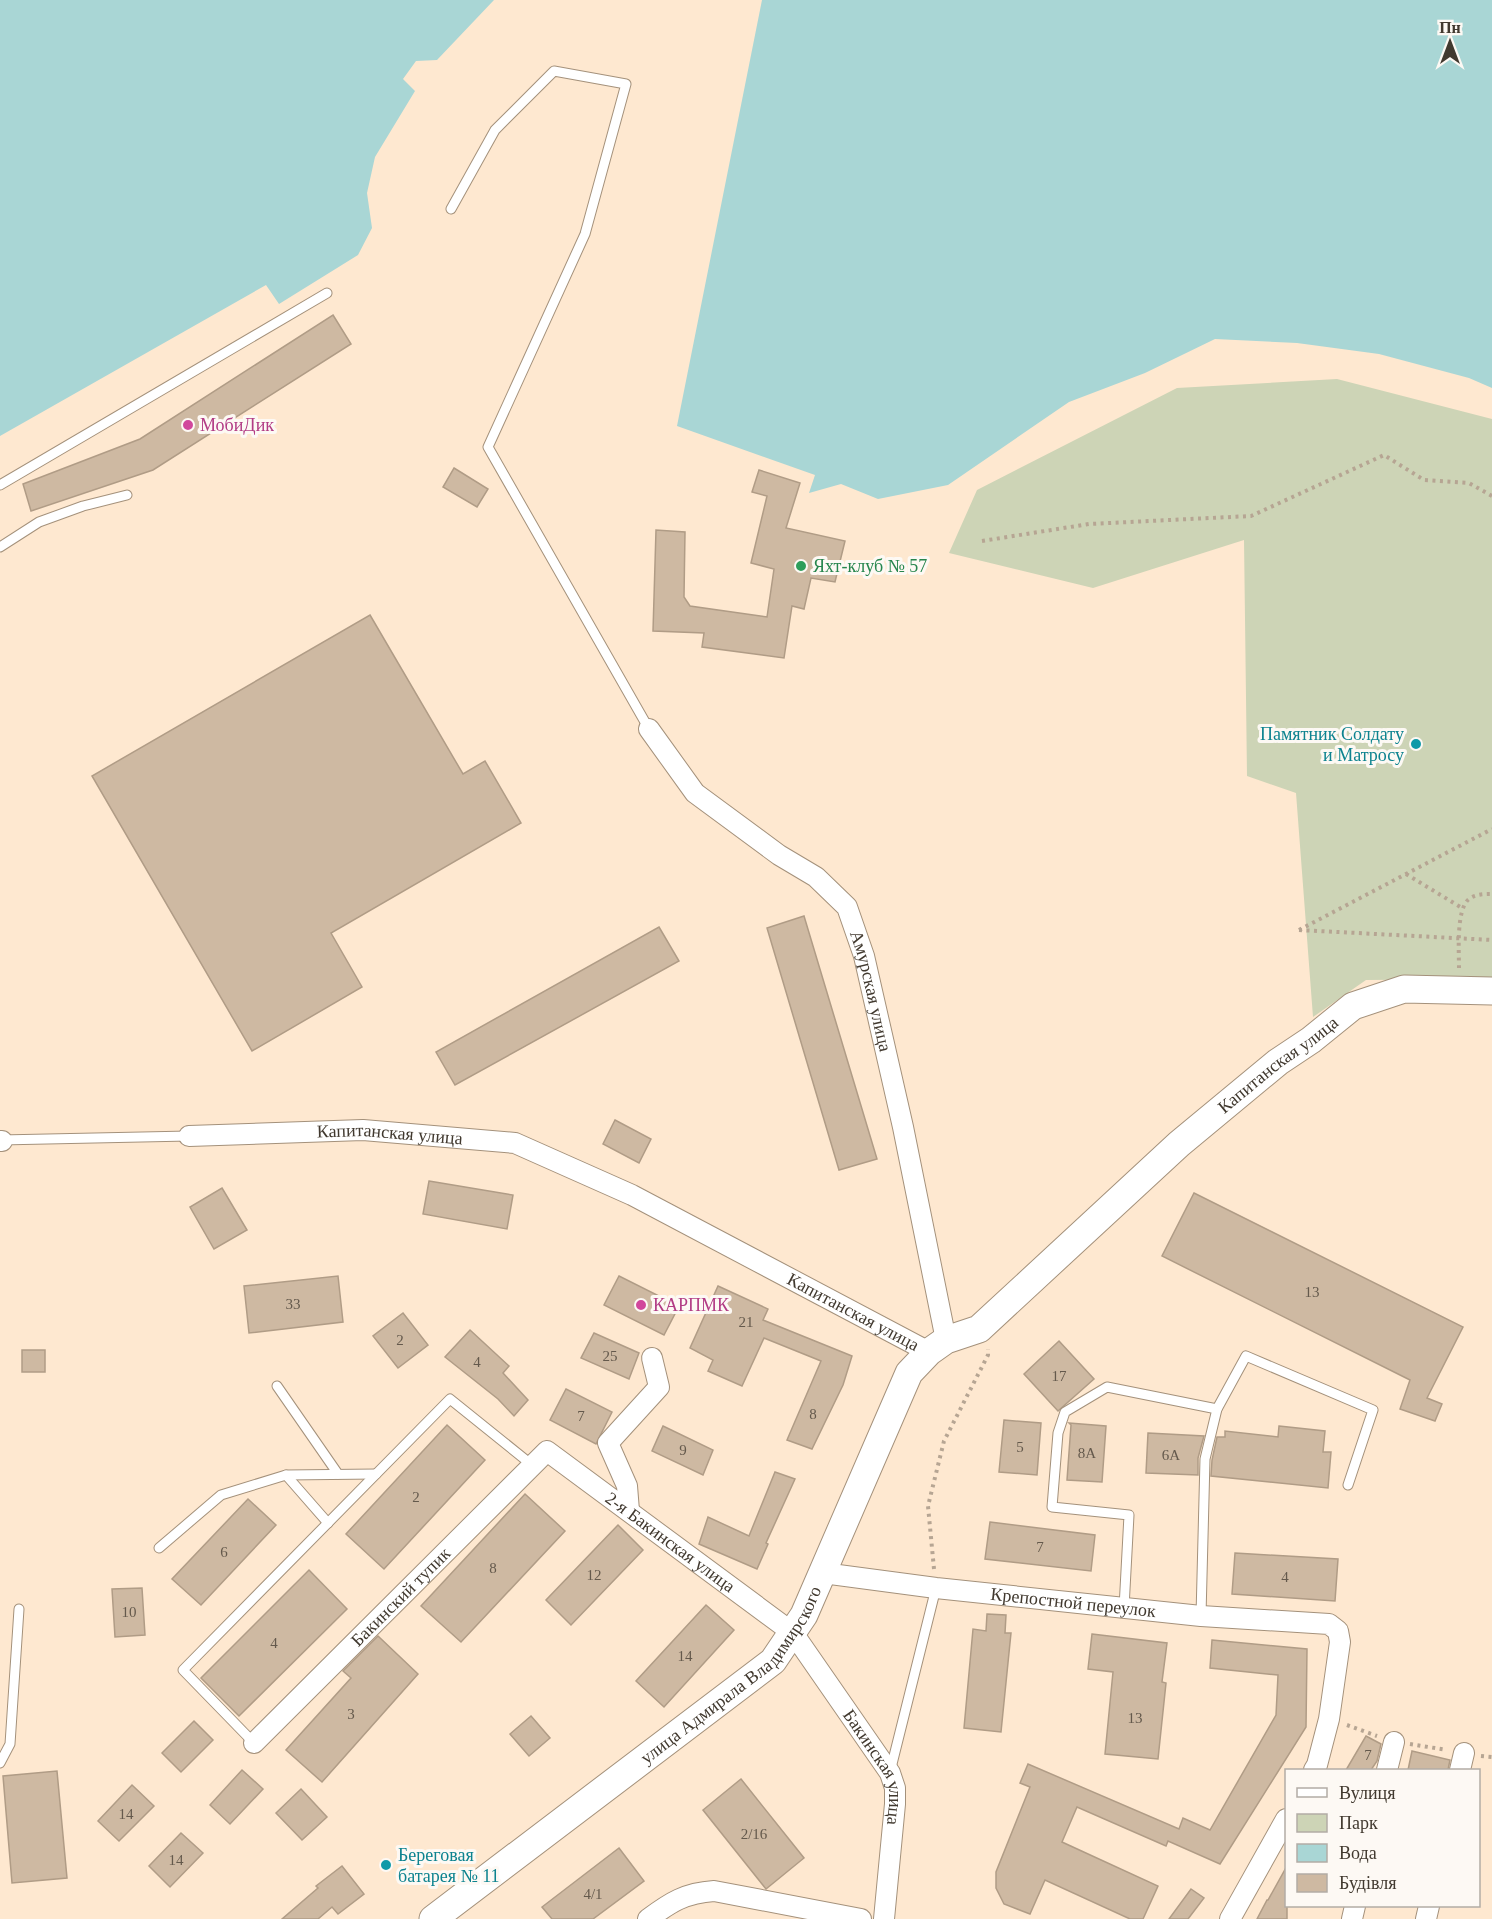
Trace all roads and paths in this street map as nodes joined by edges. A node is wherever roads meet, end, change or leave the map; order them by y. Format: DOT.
graph roads {
  1 [pos="451,209"];
  2 [pos="327,293"];
  3 [pos="0,485"];
  4 [pos="127,495"];
  5 [pos="1492,496"];
  6 [pos="982,541"];
  7 [pos="0,546"];
  8 [pos="649,729"];
  9 [pos="1492,829"];
  10 [pos="1406,874"];
  11 [pos="1492,894"];
  12 [pos="1462,908"];
  13 [pos="1459,939"];
  14 [pos="1492,940"];
  15 [pos="1458,990"];
  16 [pos="1492,991"];
  17 [pos="189,1136"];
  18 [pos="1,1141"];
  19 [pos="979,1329"];
  20 [pos="938,1346"];
  21 [pos="652,1358"];
  22 [pos="277,1386"];
  23 [pos="1217,1409"];
  24 [pos="547,1450"];
  25 [pos="532,1465"];
  26 [pos="338,1474"];
  27 [pos="376,1474"];
  28 [pos="286,1475"];
  29 [pos="1348,1485"];
  30 [pos="629,1511"];
  31 [pos="328,1523"];
  32 [pos="159,1548"];
  33 [pos="823,1573"];
  34 [pos="936,1588"];
  35 [pos="1124,1608"];
  36 [pos="19,1609"];
  37 [pos="1201,1616"];
  38 [pos="793,1634"];
  39 [pos="1394,1742"];
  40 [pos="254,1743"];
  41 [pos="0,1763"];
  42 [pos="1315,1769"];
  43 [pos="1387,1769"];
  44 [pos="890,1773"];
  45 [pos="1285,1823"];
  46 [pos="433,1919"];
  47 [pos="648,1919"];
  48 [pos="861,1919"];
  49 [pos="884,1919"];
  50 [pos="1230,1919"];
  1 -- 8 [label="lane"];
  2 -- 3 [label="lane"];
  4 -- 7 [label="lane"];
  5 -- 6 [label="path"];
  8 -- 20 [label="street, Амурская улица"];
  9 -- 10 [label="path"];
  10 -- 12 [label="path"];
  10 -- 13 [label="path"];
  11 -- 12 [label="path"];
  12 -- 13 [label="path"];
  13 -- 14 [label="path"];
  13 -- 15 [label="path"];
  15 -- 16 [label="main road, Капитанская улица"];
  15 -- 19 [label="main road, Капитанская улица"];
  17 -- 18 [label="lane"];
  17 -- 20 [label="street, Капитанская улица"];
  19 -- 20 [label="main road, Капитанская улица"];
  19 -- 34 [label="path"];
  20 -- 33 [label="main road, улица Адмирала Владимирского"];
  21 -- 30 [label="street"];
  22 -- 26 [label="lane"];
  23 -- 29 [label="lane"];
  23 -- 35 [label="lane"];
  23 -- 37 [label="lane"];
  24 -- 25 [label="street, Бакинский тупик"];
  24 -- 30 [label="street, 2-я Бакинская улица"];
  25 -- 27 [label="lane"];
  25 -- 40 [label="street, Бакинский тупик"];
  26 -- 27 [label="lane"];
  26 -- 28 [label="lane"];
  27 -- 31 [label="lane"];
  28 -- 31 [label="lane"];
  28 -- 32 [label="lane"];
  30 -- 38 [label="street, 2-я Бакинская улица"];
  31 -- 40 [label="lane"];
  33 -- 34 [label="street, Крепостной переулок"];
  33 -- 38 [label="main road, улица Адмирала Владимирского"];
  34 -- 35 [label="street, Крепостной переулок"];
  34 -- 44 [label="lane"];
  35 -- 37 [label="street, Крепостной переулок"];
  36 -- 41 [label="lane"];
  37 -- 42 [label="street, Крепостной переулок"];
  38 -- 44 [label="street, Бакинская улица"];
  38 -- 46 [label="main road, улица Адмирала Владимирского"];
  39 -- 43 [label="street"];
  44 -- 49 [label="street, Бакинская улица"];
  45 -- 50 [label="street"];
  47 -- 48 [label="street"];
}
